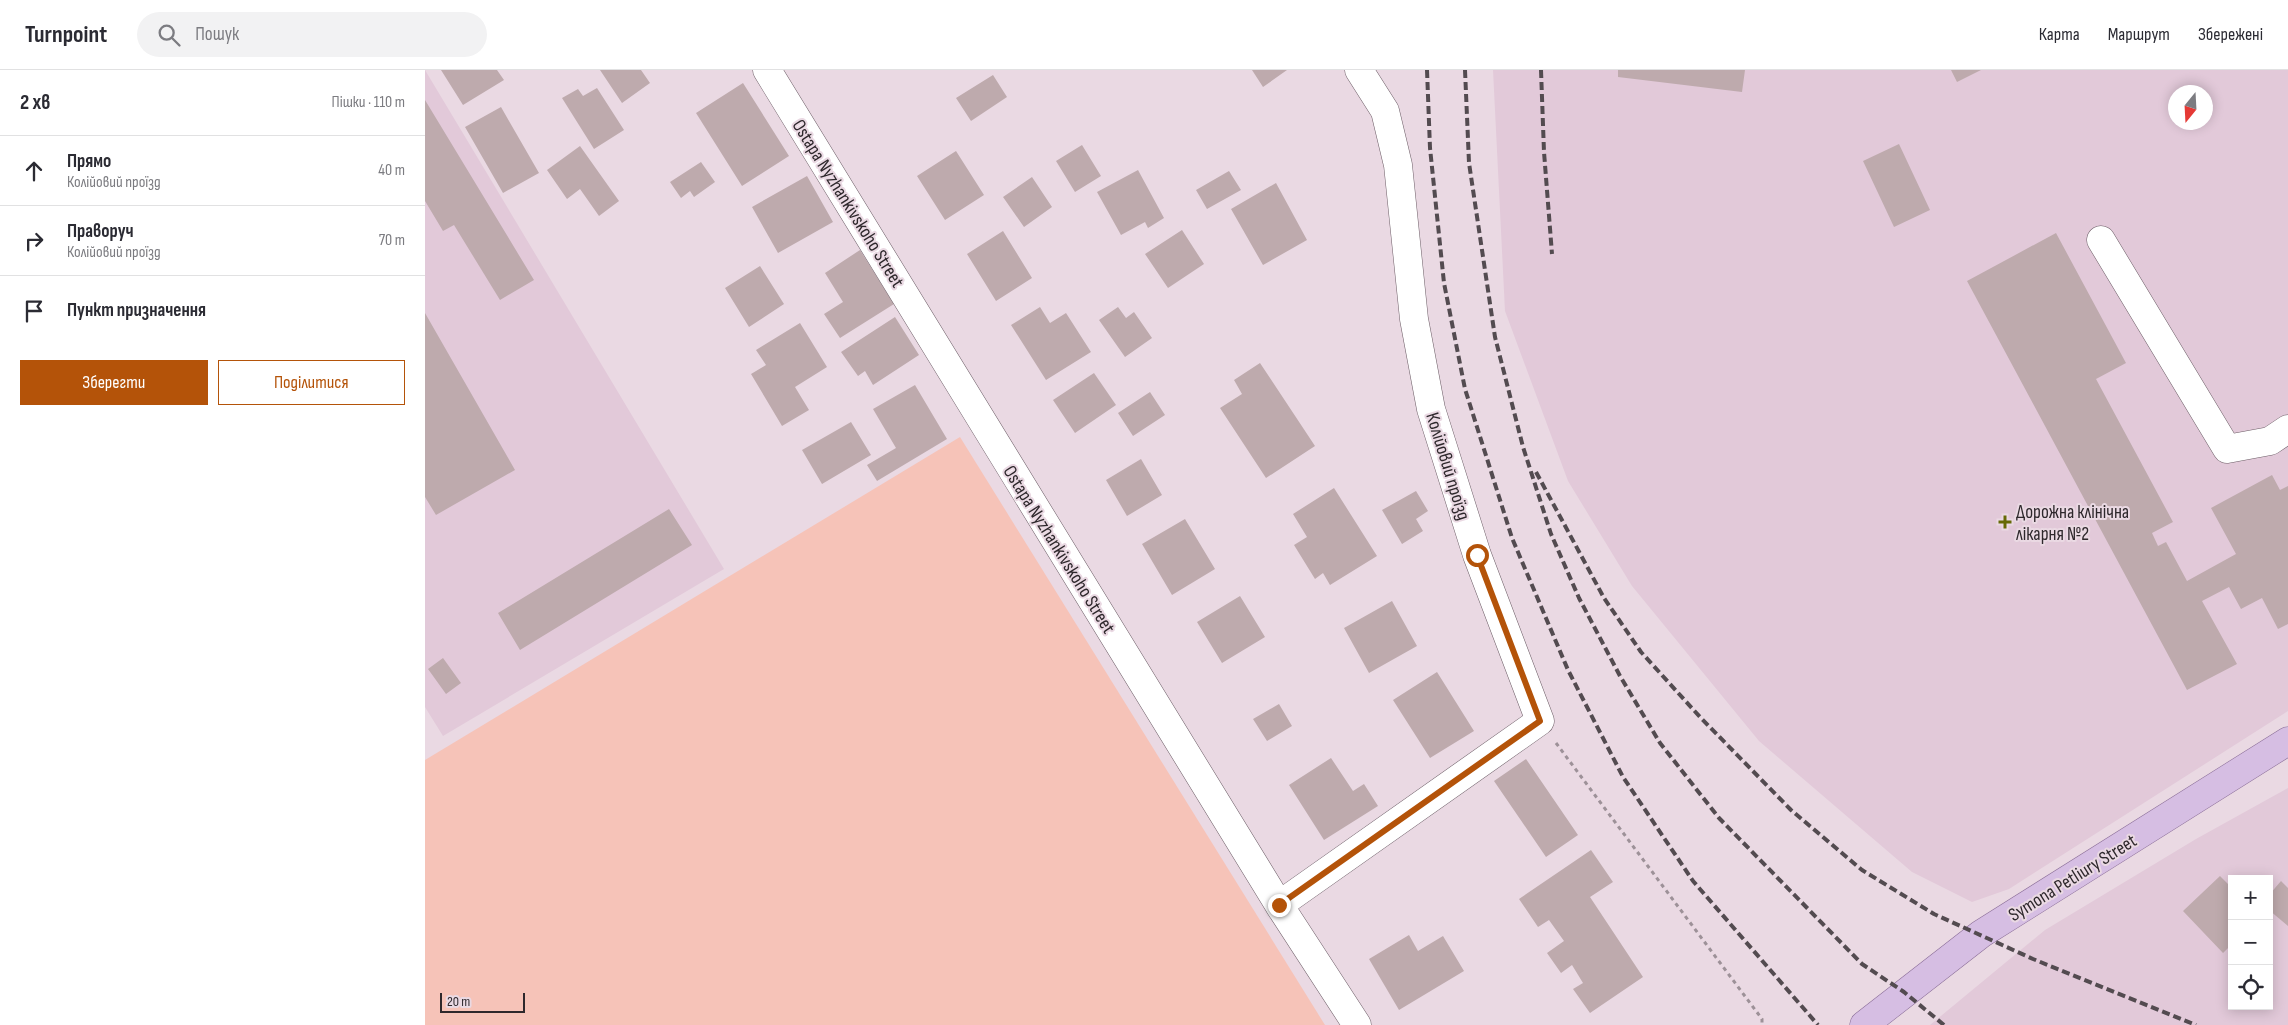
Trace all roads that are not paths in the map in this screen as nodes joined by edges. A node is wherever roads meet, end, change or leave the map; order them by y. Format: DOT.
graph roads {
  1 [pos="767,70"];
  2 [pos="1359,70"];
  3 [pos="2101,240"];
  4 [pos="2288,429"];
  5 [pos="2288,742"];
  6 [pos="1279,905"];
  7 [pos="1357,1025"];
  8 [pos="1864,1025"];
  1 -- 6 [label="street, Ostapa Nyzhankivskoho Street"];
  2 -- 6 [label="street, Колійовий проїзд"];
  3 -- 4 [label="street"];
  5 -- 8 [label="main road, Symona Petliury Street"];
  6 -- 7 [label="street, Ostapa Nyzhankivskoho Street"];
}
